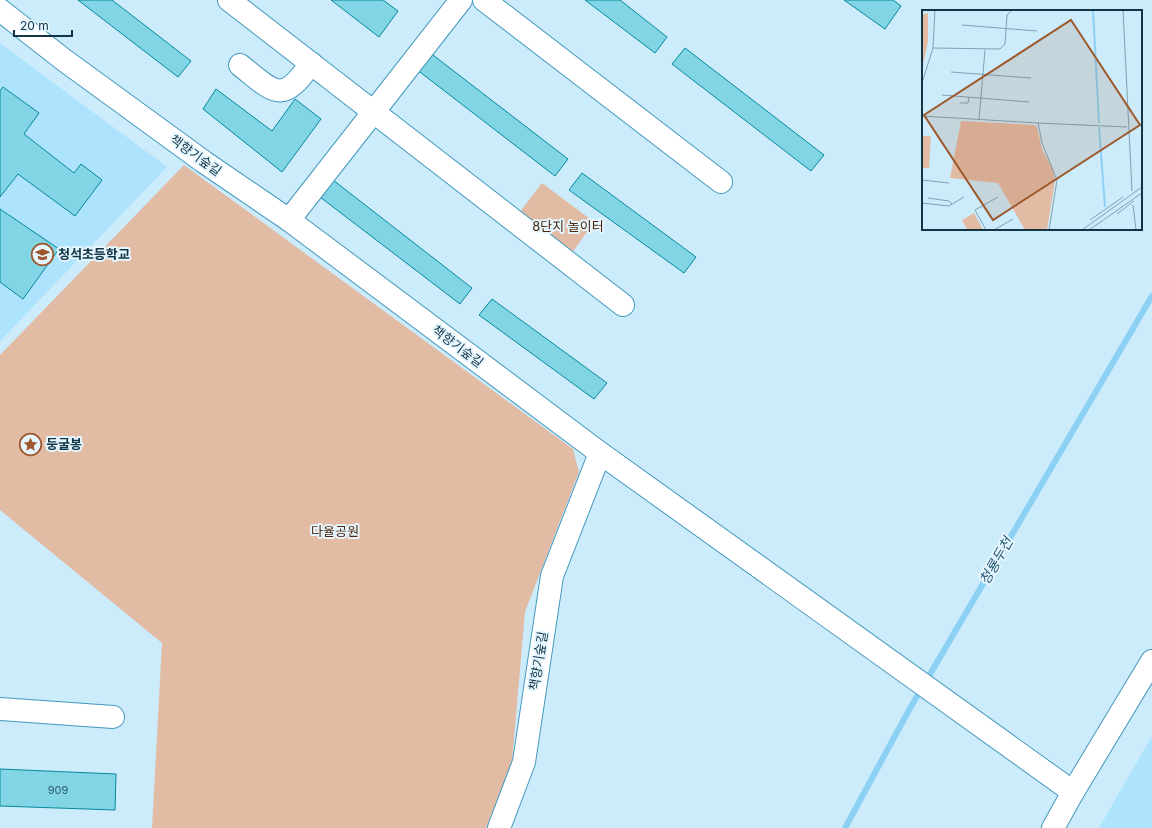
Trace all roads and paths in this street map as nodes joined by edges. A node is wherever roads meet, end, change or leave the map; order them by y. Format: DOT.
graph roads {
  1 [pos="229,0"];
  2 [pos="461,0"];
  3 [pos="484,0"];
  4 [pos="0,10"];
  5 [pos="311,63"];
  6 [pos="240,65"];
  7 [pos="374,112"];
  8 [pos="721,182"];
  9 [pos="289,220"];
  10 [pos="623,305"];
  11 [pos="600,453"];
  12 [pos="1152,661"];
  13 [pos="0,709"];
  14 [pos="113,717"];
  15 [pos="1073,792"];
  16 [pos="499,828"];
  17 [pos="1053,828"];
  1 -- 5 [label="street"];
  2 -- 7 [label="street"];
  3 -- 8 [label="street"];
  4 -- 9 [label="street, 책향기숲길"];
  5 -- 6 [label="street"];
  5 -- 7 [label="street"];
  7 -- 9 [label="street"];
  7 -- 10 [label="street"];
  9 -- 11 [label="street, 책향기숲길"];
  11 -- 15 [label="street"];
  11 -- 16 [label="street, 책향기숲길"];
  12 -- 15 [label="street"];
  13 -- 14 [label="street"];
  15 -- 17 [label="street"];
}
